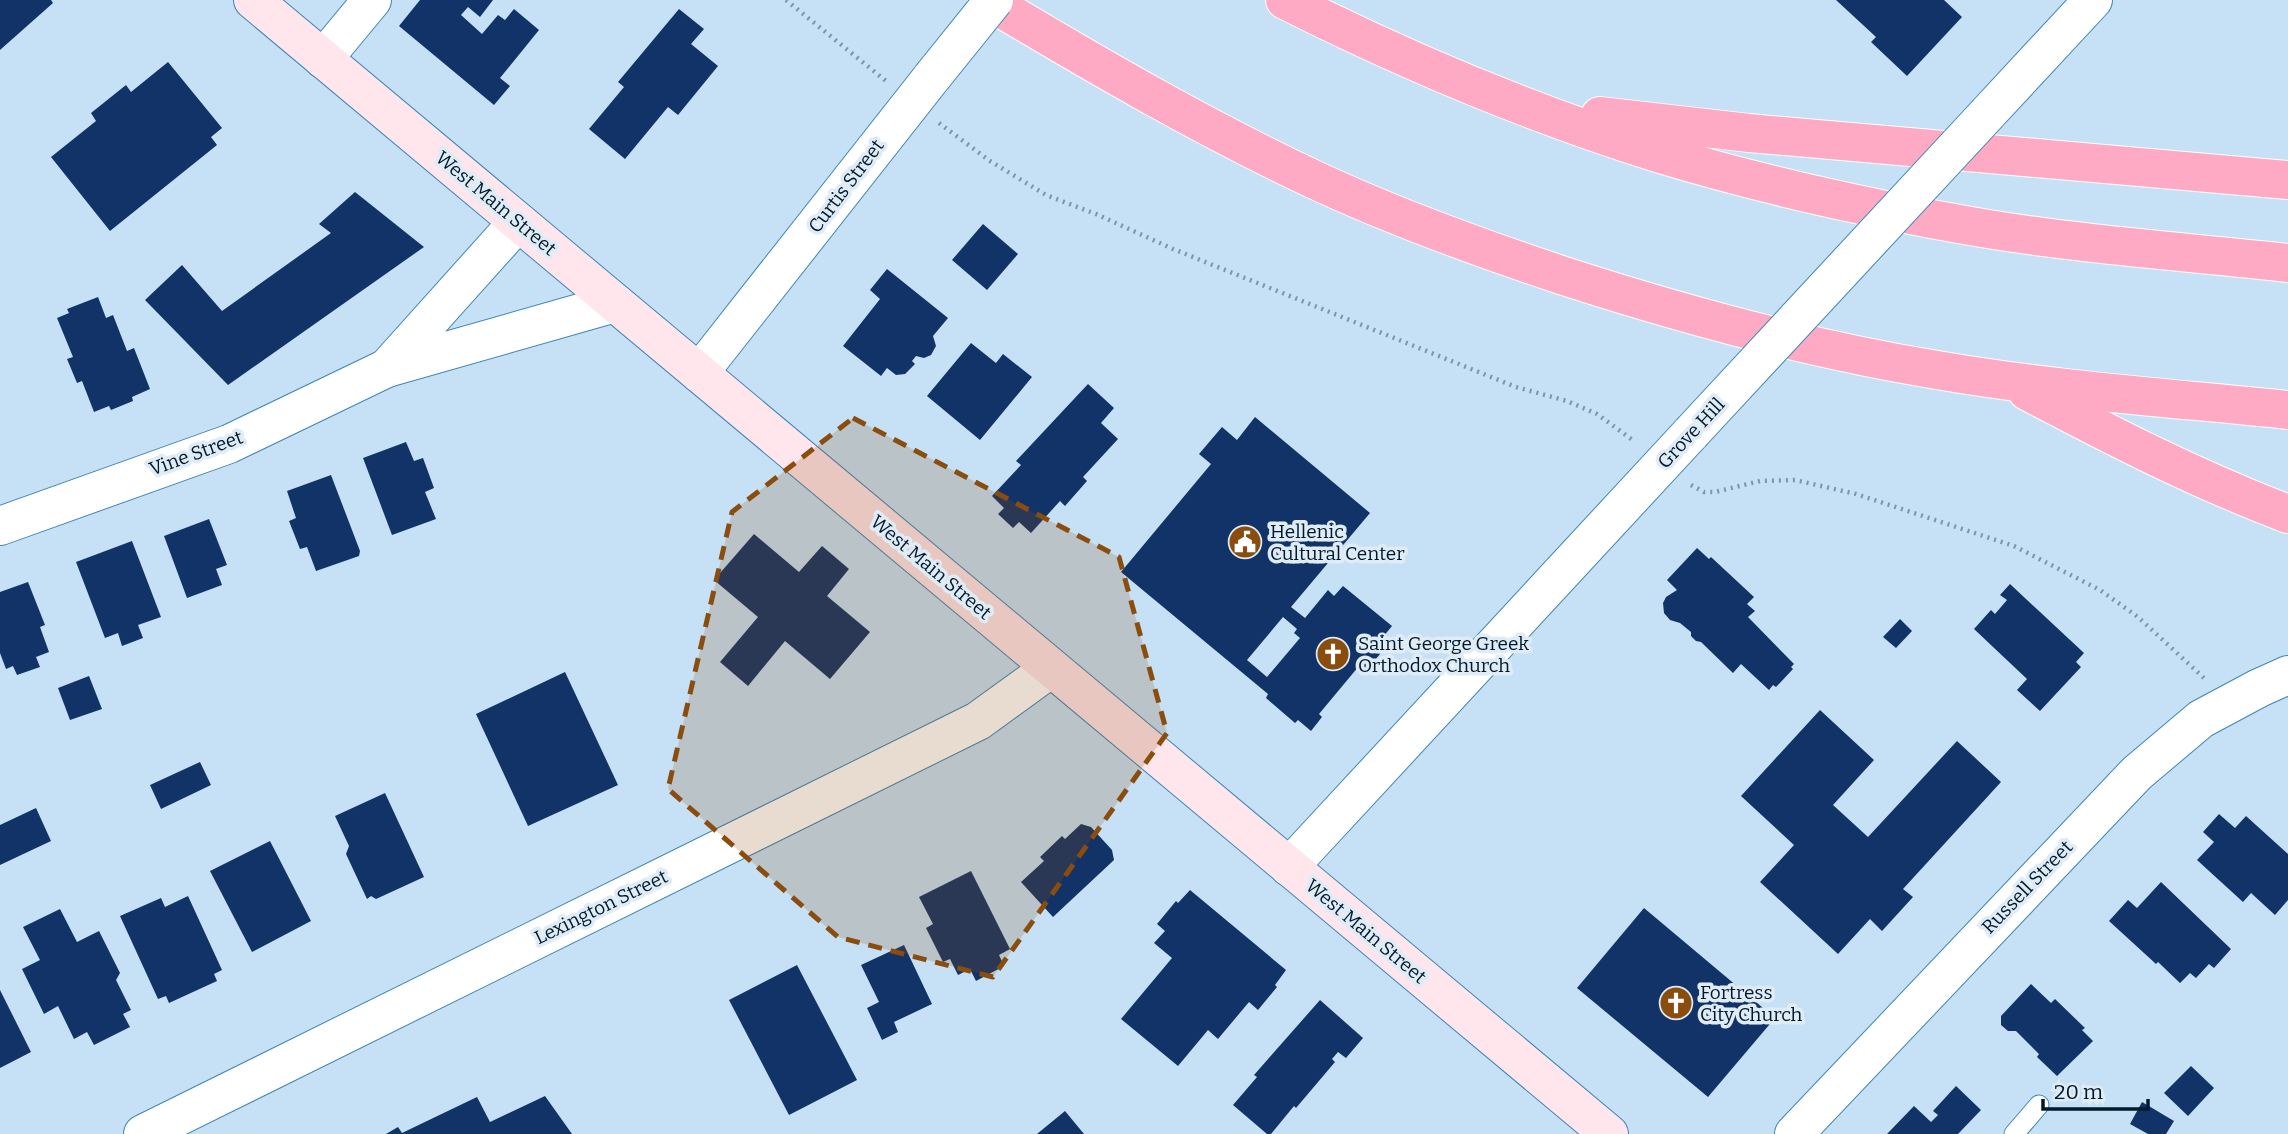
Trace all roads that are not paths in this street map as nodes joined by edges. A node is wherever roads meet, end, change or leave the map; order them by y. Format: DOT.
graph roads {
  1 [pos="372,0"];
  2 [pos="987,0"];
  3 [pos="994,0"];
  4 [pos="1285,0"];
  5 [pos="2093,0"];
  6 [pos="268,5"];
  7 [pos="323,59"];
  8 [pos="1520,104"];
  9 [pos="2288,180"];
  10 [pos="518,222"];
  11 [pos="2288,263"];
  12 [pos="615,303"];
  13 [pos="387,368"];
  14 [pos="699,373"];
  15 [pos="2010,381"];
  16 [pos="2288,410"];
  17 [pos="2288,514"];
  18 [pos="0,526"];
  19 [pos="1051,667"];
  20 [pos="2288,675"];
  21 [pos="1289,867"];
  22 [pos="2039,1105"];
  23 [pos="143,1134"];
  24 [pos="1609,1134"];
  25 [pos="1794,1134"];
  26 [pos="2014,1134"];
  1 -- 7 [label="street"];
  2 -- 15 [label="highway"];
  3 -- 14 [label="street, Curtis Street, bridge"];
  4 -- 8 [label="highway"];
  5 -- 21 [label="street, Grove Hill, bridge"];
  6 -- 7 [label="main road, West Main Street"];
  7 -- 10 [label="main road, West Main Street"];
  8 -- 9 [label="highway"];
  8 -- 11 [label="highway"];
  10 -- 12 [label="main road, West Main Street"];
  10 -- 13 [label="street, Vine Street"];
  12 -- 13 [label="street, Vine Street"];
  12 -- 14 [label="main road, West Main Street"];
  13 -- 18 [label="street, Vine Street"];
  14 -- 19 [label="main road, West Main Street"];
  15 -- 16 [label="highway"];
  15 -- 17 [label="highway"];
  19 -- 21 [label="main road, West Main Street"];
  19 -- 23 [label="street, Lexington Street"];
  20 -- 25 [label="street, Russell Street"];
  21 -- 24 [label="main road, West Main Street"];
  22 -- 26 [label="lane"];
}
